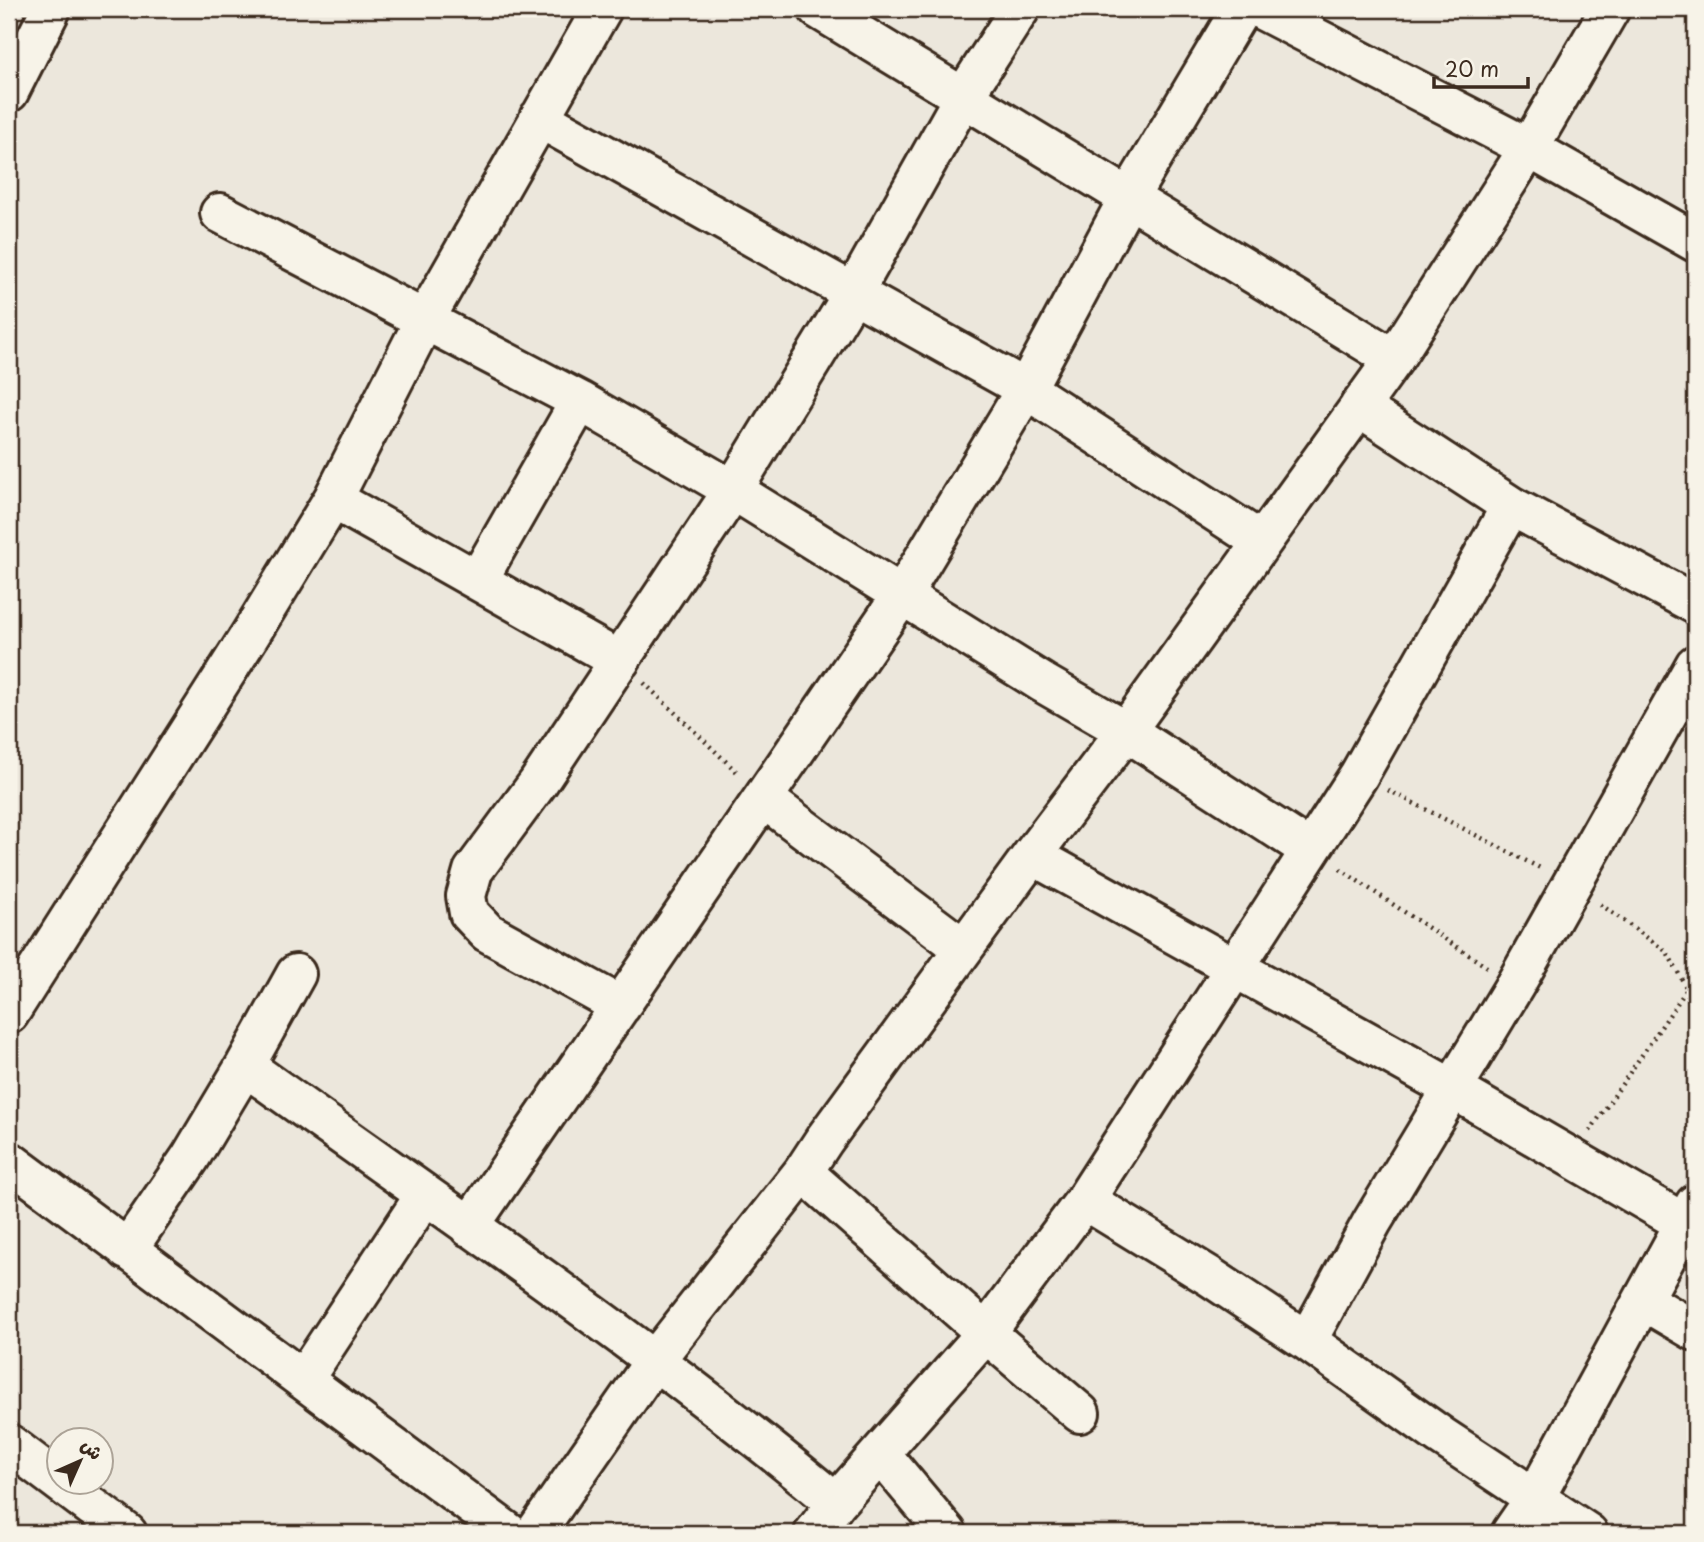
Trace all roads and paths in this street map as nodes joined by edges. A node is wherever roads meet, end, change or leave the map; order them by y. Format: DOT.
graph roads {
  1 [pos="51,9"];
  2 [pos="602,9"];
  3 [pos="818,9"];
  4 [pos="1020,9"];
  5 [pos="1241,9"];
  6 [pos="1260,9"];
  7 [pos="1610,9"];
  8 [pos="9,92"];
  9 [pos="964,96"];
  10 [pos="539,118"];
  11 [pos="1529,148"];
  12 [pos="1129,197"];
  13 [pos="220,213"];
  14 [pos="1695,242"];
  15 [pos="854,292"];
  16 [pos="424,321"];
  17 [pos="1394,359"];
  18 [pos="1026,389"];
  19 [pos="580,401"];
  20 [pos="1359,407"];
  21 [pos="733,490"];
  22 [pos="332,499"];
  23 [pos="1511,506"];
  24 [pos="1262,542"];
  25 [pos="478,580"];
  26 [pos="902,595"];
  27 [pos="1695,604"];
  28 [pos="620,661"];
  29 [pos="1695,665"];
  30 [pos="1126,731"];
  31 [pos="764,797"];
  32 [pos="1310,850"];
  33 [pos="1031,855"];
  34 [pos="963,948"];
  35 [pos="1236,969"];
  36 [pos="296,974"];
  37 [pos="1514,985"];
  38 [pos="621,1006"];
  39 [pos="9,1014"];
  40 [pos="245,1066"];
  41 [pos="1451,1088"];
  42 [pos="9,1161"];
  43 [pos="803,1172"];
  44 [pos="425,1195"];
  45 [pos="1085,1200"];
  46 [pos="1690,1214"];
  47 [pos="469,1227"];
  48 [pos="127,1250"];
  49 [pos="1643,1301"];
  50 [pos="1695,1331"];
  51 [pos="986,1333"];
  52 [pos="1307,1340"];
  53 [pos="655,1360"];
  54 [pos="303,1380"];
  55 [pos="1080,1413"];
  56 [pos="9,1444"];
  57 [pos="880,1453"];
  58 [pos="1535,1498"];
  59 [pos="825,1518"];
  60 [pos="127,1533"];
  61 [pos="509,1533"];
  62 [pos="535,1533"];
  63 [pos="947,1533"];
  64 [pos="1511,1533"];
  65 [pos="1588,1533"];
  1 -- 8 [label="street"];
  2 -- 10 [label="street"];
  3 -- 9 [label="street"];
  4 -- 9 [label="street"];
  5 -- 12 [label="street"];
  6 -- 11 [label="street"];
  7 -- 11 [label="street"];
  9 -- 12 [label="street"];
  9 -- 15 [label="street"];
  10 -- 15 [label="street"];
  10 -- 16 [label="street"];
  11 -- 14 [label="street"];
  11 -- 17 [label="street"];
  12 -- 17 [label="street"];
  12 -- 18 [label="street"];
  13 -- 16 [label="street"];
  15 -- 18 [label="street"];
  15 -- 21 [label="street"];
  16 -- 19 [label="street"];
  16 -- 22 [label="street"];
  17 -- 20 [label="street"];
  18 -- 24 [label="street"];
  18 -- 26 [label="street"];
  19 -- 21 [label="street"];
  19 -- 25 [label="street"];
  20 -- 23 [label="street"];
  20 -- 24 [label="street"];
  21 -- 26 [label="street"];
  21 -- 28 [label="street"];
  22 -- 25 [label="street"];
  22 -- 39 [label="street"];
  23 -- 27 [label="street"];
  23 -- 32 [label="street"];
  24 -- 30 [label="street"];
  25 -- 28 [label="street"];
  26 -- 30 [label="street"];
  26 -- 31 [label="street"];
  28 -- 31 [label="path"];
  28 -- 38 [label="street"];
  29 -- 37 [label="street"];
  30 -- 32 [label="street"];
  30 -- 33 [label="street"];
  31 -- 34 [label="street"];
  31 -- 38 [label="street"];
  32 -- 35 [label="street"];
  32 -- 37 [label="path"];
  33 -- 34 [label="street"];
  33 -- 35 [label="street"];
  34 -- 43 [label="street"];
  35 -- 41 [label="street"];
  35 -- 45 [label="street"];
  36 -- 40 [label="street"];
  37 -- 41 [label="street"];
  38 -- 47 [label="street"];
  40 -- 44 [label="street"];
  40 -- 48 [label="street"];
  41 -- 46 [label="street"];
  41 -- 52 [label="street"];
  42 -- 48 [label="street"];
  43 -- 51 [label="street"];
  43 -- 53 [label="street"];
  44 -- 47 [label="street"];
  44 -- 54 [label="street"];
  45 -- 51 [label="street"];
  45 -- 52 [label="street"];
  46 -- 49 [label="street"];
  47 -- 53 [label="street"];
  48 -- 54 [label="street"];
  49 -- 50 [label="street"];
  49 -- 58 [label="street"];
  51 -- 55 [label="street"];
  51 -- 57 [label="street"];
  52 -- 58 [label="street"];
  53 -- 59 [label="street"];
  53 -- 62 [label="street"];
  54 -- 61 [label="street"];
  56 -- 60 [label="street"];
  57 -- 59 [label="street"];
  57 -- 63 [label="street"];
  58 -- 64 [label="street"];
  58 -- 65 [label="street"];
}
